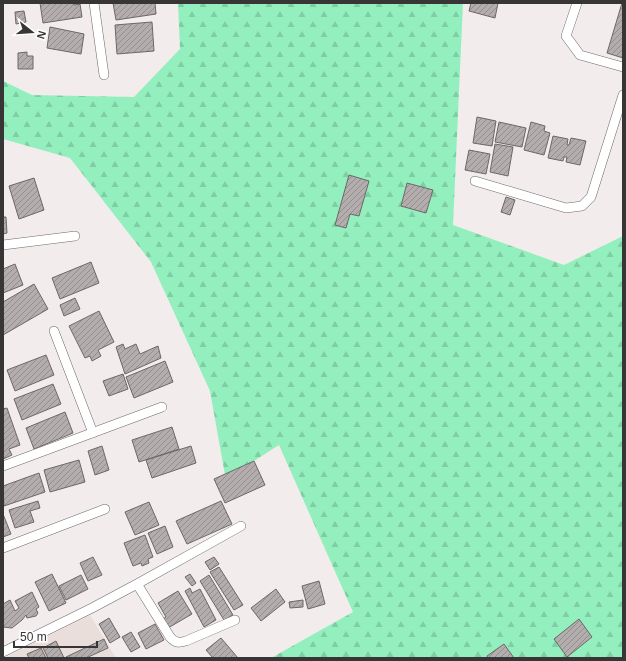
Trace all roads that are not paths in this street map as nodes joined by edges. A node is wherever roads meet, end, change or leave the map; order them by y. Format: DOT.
graph roads {
  1 [pos="94,3"];
  2 [pos="577,3"];
  3 [pos="623,66"];
  4 [pos="104,74"];
  5 [pos="623,95"];
  6 [pos="475,181"];
  7 [pos="75,236"];
  8 [pos="3,245"];
  9 [pos="54,331"];
  10 [pos="162,407"];
  11 [pos="93,433"];
  12 [pos="3,466"];
  13 [pos="105,509"];
  14 [pos="241,526"];
  15 [pos="3,548"];
  16 [pos="137,584"];
  17 [pos="235,620"];
  18 [pos="3,652"];
  1 -- 4 [label="street"];
  2 -- 3 [label="street"];
  5 -- 6 [label="street"];
  7 -- 8 [label="street"];
  9 -- 11 [label="street"];
  10 -- 11 [label="street"];
  11 -- 12 [label="street"];
  13 -- 15 [label="street"];
  14 -- 16 [label="street"];
  16 -- 17 [label="street"];
  16 -- 18 [label="street"];
}
